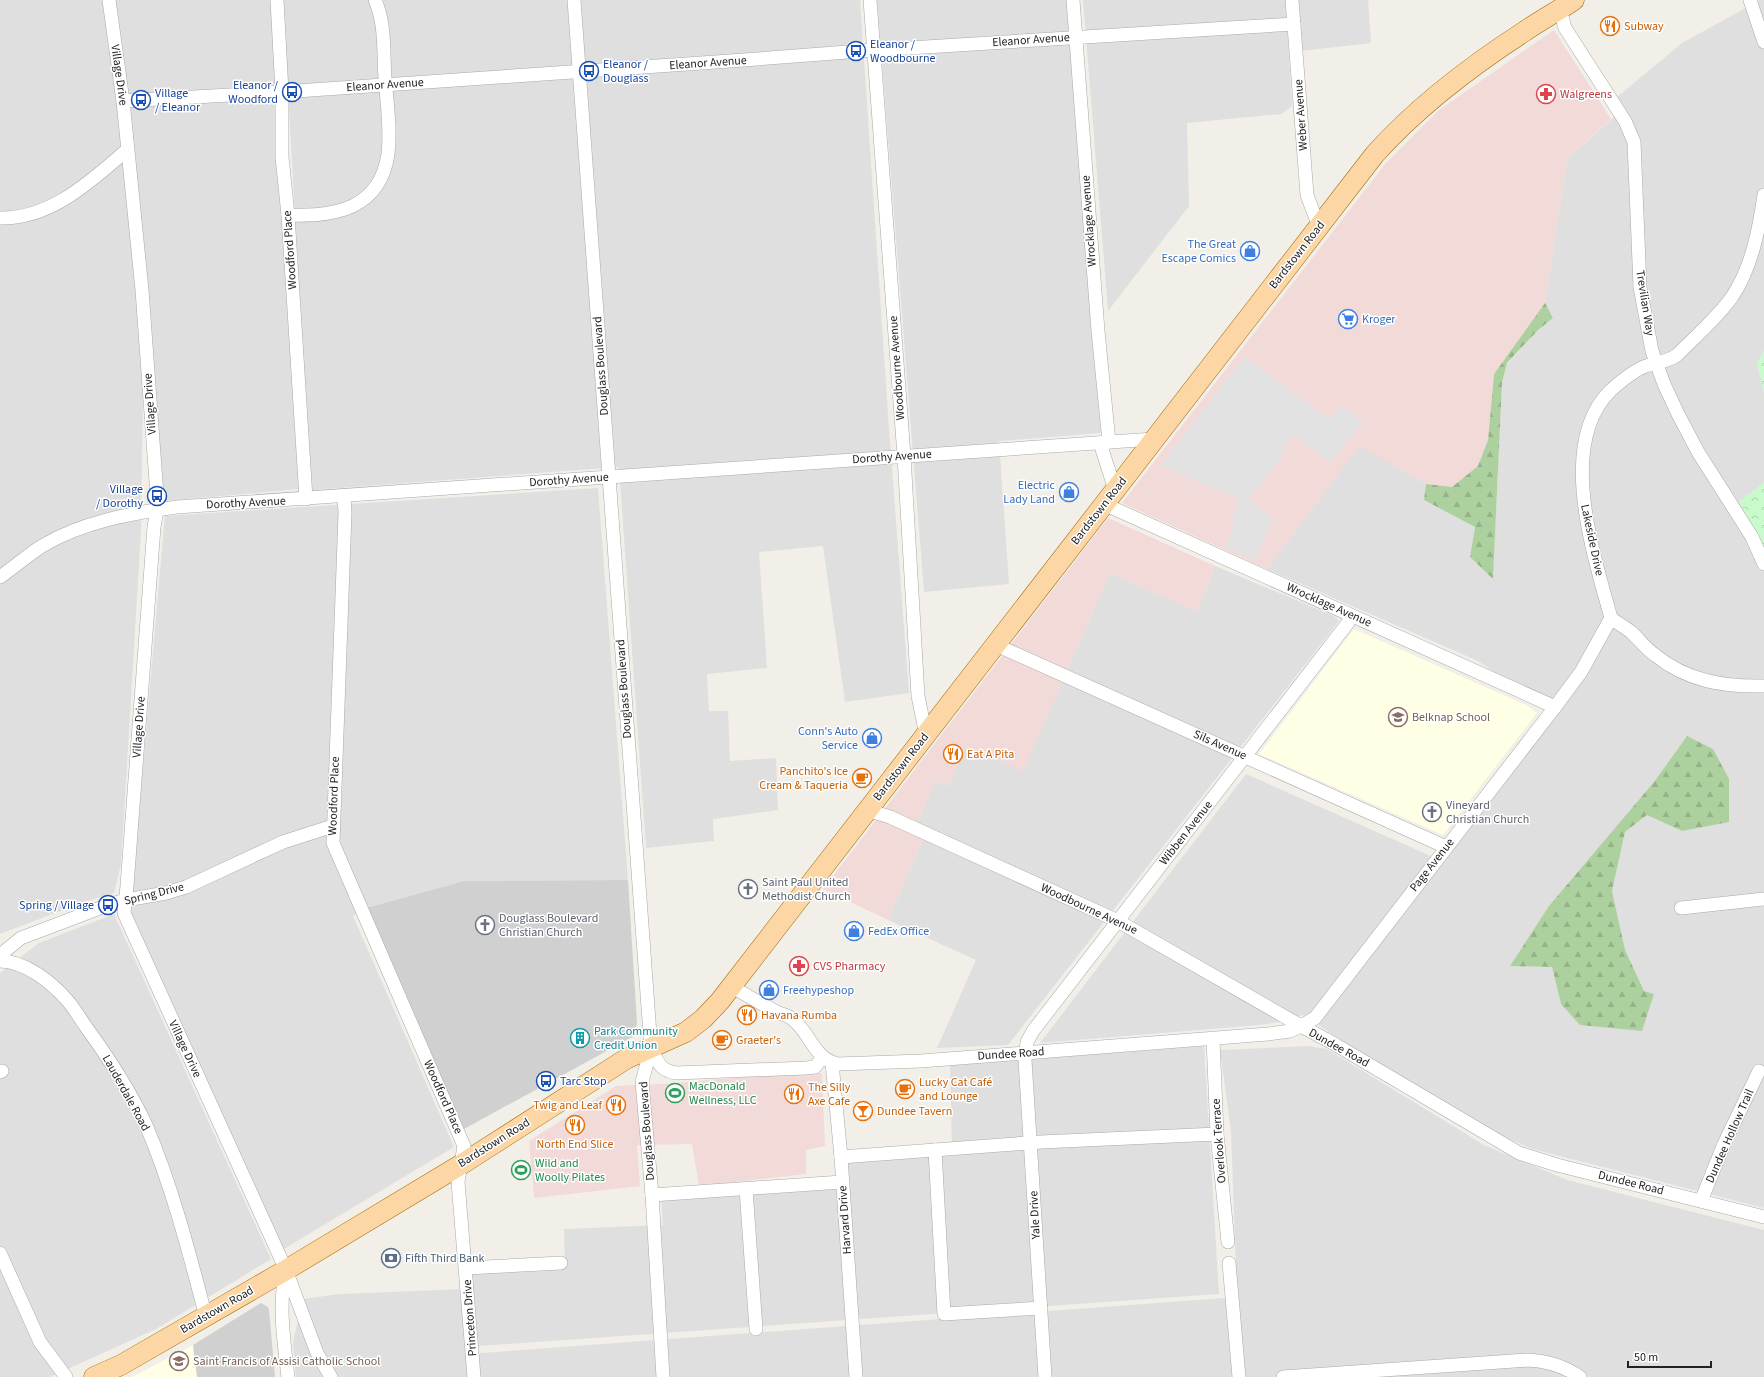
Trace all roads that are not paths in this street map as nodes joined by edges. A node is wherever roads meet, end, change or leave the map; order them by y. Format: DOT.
graph roads {
  1 [pos="109,0"];
  2 [pos="277,0"];
  3 [pos="375,0"];
  4 [pos="574,0"];
  5 [pos="870,0"];
  6 [pos="1072,0"];
  7 [pos="1292,0"];
  8 [pos="1750,0"];
  9 [pos="1564,3"];
  10 [pos="1294,24"];
  11 [pos="1075,37"];
  12 [pos="1764,42"];
  13 [pos="873,50"];
  14 [pos="580,72"];
  15 [pos="386,85"];
  16 [pos="282,92"];
  17 [pos="123,101"];
  18 [pos="128,150"];
  19 [pos="1764,195"];
  20 [pos="288,215"];
  21 [pos="0,218"];
  22 [pos="1319,227"];
  23 [pos="1657,363"];
  24 [pos="1154,439"];
  25 [pos="1105,443"];
  26 [pos="904,456"];
  27 [pos="609,477"];
  28 [pos="344,496"];
  29 [pos="1109,497"];
  30 [pos="306,499"];
  31 [pos="157,510"];
  32 [pos="1764,564"];
  33 [pos="0,577"];
  34 [pos="1352,616"];
  35 [pos="1611,618"];
  36 [pos="994,644"];
  37 [pos="1764,686"];
  38 [pos="1555,707"];
  39 [pos="926,735"];
  40 [pos="1245,756"];
  41 [pos="867,810"];
  42 [pos="332,826"];
  43 [pos="1446,846"];
  44 [pos="1764,899"];
  45 [pos="126,900"];
  46 [pos="1681,908"];
  47 [pos="1118,921"];
  48 [pos="0,954"];
  49 [pos="0,961"];
  50 [pos="731,986"];
  51 [pos="1301,1026"];
  52 [pos="1213,1039"];
  53 [pos="651,1048"];
  54 [pos="1025,1053"];
  55 [pos="831,1061"];
  56 [pos="1759,1071"];
  57 [pos="1217,1134"];
  58 [pos="1031,1144"];
  59 [pos="935,1150"];
  60 [pos="841,1157"];
  61 [pos="462,1164"];
  62 [pos="842,1182"];
  63 [pos="746,1189"];
  64 [pos="652,1195"];
  65 [pos="1701,1201"];
  66 [pos="1764,1217"];
  67 [pos="1228,1242"];
  68 [pos="0,1253"];
  69 [pos="561,1263"];
  70 [pos="1229,1263"];
  71 [pos="466,1268"];
  72 [pos="286,1270"];
  73 [pos="1041,1308"];
  74 [pos="206,1316"];
  75 [pos="756,1329"];
  76 [pos="66,1377"];
  77 [pos="94,1377"];
  78 [pos="288,1377"];
  79 [pos="331,1377"];
  80 [pos="474,1377"];
  81 [pos="663,1377"];
  82 [pos="856,1377"];
  83 [pos="1045,1377"];
  84 [pos="1239,1377"];
  85 [pos="1283,1377"];
  86 [pos="1580,1377"];
  1 -- 17 [label="street, Village Drive"];
  2 -- 16 [label="street, Woodford Place"];
  3 -- 15 [label="street"];
  4 -- 14 [label="street, Douglass Boulevard"];
  5 -- 13 [label="street, Woodbourne Avenue"];
  6 -- 11 [label="street, Wrocklage Avenue"];
  7 -- 10 [label="street, Weber Avenue"];
  8 -- 12 [label="street"];
  9 -- 22 [label="main road, Bardstown Road"];
  9 -- 23 [label="street, Trevilian Way"];
  10 -- 11 [label="street, Eleanor Avenue"];
  10 -- 22 [label="street, Weber Avenue"];
  11 -- 13 [label="street, Eleanor Avenue"];
  11 -- 25 [label="street, Wrocklage Avenue"];
  13 -- 14 [label="street, Eleanor Avenue"];
  13 -- 26 [label="street, Woodbourne Avenue"];
  14 -- 15 [label="street, Eleanor Avenue"];
  14 -- 27 [label="street, Douglass Boulevard"];
  15 -- 16 [label="street, Eleanor Avenue"];
  15 -- 20 [label="street"];
  16 -- 17 [label="street, Eleanor Avenue"];
  16 -- 20 [label="street, Woodford Place"];
  17 -- 18 [label="street, Village Drive"];
  18 -- 21 [label="street"];
  18 -- 31 [label="street, Village Drive"];
  19 -- 23 [label="street, Lakeside Drive"];
  20 -- 30 [label="street, Woodford Place"];
  22 -- 24 [label="main road, Bardstown Road"];
  23 -- 32 [label="street, Trevilian Way"];
  23 -- 35 [label="street, Lakeside Drive"];
  24 -- 25 [label="street, Dorothy Avenue"];
  24 -- 29 [label="main road, Bardstown Road"];
  25 -- 26 [label="street, Dorothy Avenue"];
  25 -- 29 [label="street, Wrocklage Avenue"];
  26 -- 27 [label="street, Dorothy Avenue"];
  26 -- 39 [label="street, Woodbourne Avenue"];
  27 -- 28 [label="street, Dorothy Avenue"];
  27 -- 53 [label="street, Douglass Boulevard"];
  28 -- 30 [label="street, Dorothy Avenue"];
  28 -- 42 [label="street, Woodford Place"];
  29 -- 34 [label="street, Wrocklage Avenue"];
  29 -- 36 [label="main road, Bardstown Road"];
  30 -- 31 [label="street, Dorothy Avenue"];
  31 -- 33 [label="street, Dorothy Avenue"];
  31 -- 45 [label="street, Village Drive"];
  34 -- 38 [label="street, Wrocklage Avenue"];
  34 -- 40 [label="street, Wibben Avenue"];
  35 -- 37 [label="street"];
  35 -- 38 [label="street, Page Avenue"];
  36 -- 39 [label="main road, Bardstown Road"];
  36 -- 40 [label="street, Sils Avenue"];
  38 -- 43 [label="street, Page Avenue"];
  39 -- 41 [label="main road, Bardstown Road"];
  40 -- 43 [label="street, Sils Avenue"];
  40 -- 47 [label="street, Wibben Avenue"];
  41 -- 47 [label="street, Woodbourne Avenue"];
  41 -- 50 [label="main road, Bardstown Road"];
  42 -- 45 [label="street, Spring Drive"];
  42 -- 61 [label="street, Woodford Place"];
  43 -- 51 [label="street, Page Avenue"];
  44 -- 46 [label="street"];
  45 -- 48 [label="street, Spring Drive"];
  45 -- 72 [label="street, Village Drive"];
  47 -- 51 [label="street, Woodbourne Avenue"];
  47 -- 54 [label="street, Wibben Avenue"];
  49 -- 74 [label="street, Lauderdale Road"];
  50 -- 53 [label="main road, Bardstown Road"];
  50 -- 55 [label="street"];
  51 -- 52 [label="street, Dundee Road"];
  51 -- 65 [label="street, Dundee Road"];
  52 -- 54 [label="street, Dundee Road"];
  52 -- 57 [label="street, Overlook Terrace"];
  53 -- 55 [label="street"];
  53 -- 61 [label="main road, Bardstown Road"];
  53 -- 64 [label="street, Douglass Boulevard"];
  54 -- 55 [label="street, Dundee Road"];
  54 -- 58 [label="street, Yale Drive"];
  55 -- 60 [label="street, Harvard Drive"];
  56 -- 65 [label="street, Dundee Hollow Trail"];
  57 -- 58 [label="street"];
  57 -- 67 [label="street, Overlook Terrace"];
  58 -- 59 [label="street"];
  58 -- 73 [label="street, Yale Drive"];
  59 -- 60 [label="street"];
  59 -- 73 [label="street"];
  60 -- 62 [label="street, Harvard Drive"];
  61 -- 71 [label="street, Princeton Drive"];
  61 -- 72 [label="main road, Bardstown Road"];
  62 -- 63 [label="street"];
  62 -- 82 [label="street, Harvard Drive"];
  63 -- 64 [label="street"];
  63 -- 75 [label="street"];
  64 -- 81 [label="street, Douglass Boulevard"];
  65 -- 66 [label="street, Dundee Road"];
  68 -- 76 [label="street"];
  69 -- 71 [label="street"];
  70 -- 84 [label="street"];
  71 -- 80 [label="street, Princeton Drive"];
  72 -- 74 [label="main road, Bardstown Road"];
  72 -- 78 [label="street"];
  72 -- 79 [label="street, Village Drive"];
  73 -- 83 [label="street, Yale Drive"];
  74 -- 77 [label="main road, Bardstown Road"];
  85 -- 86 [label="street"];
}
